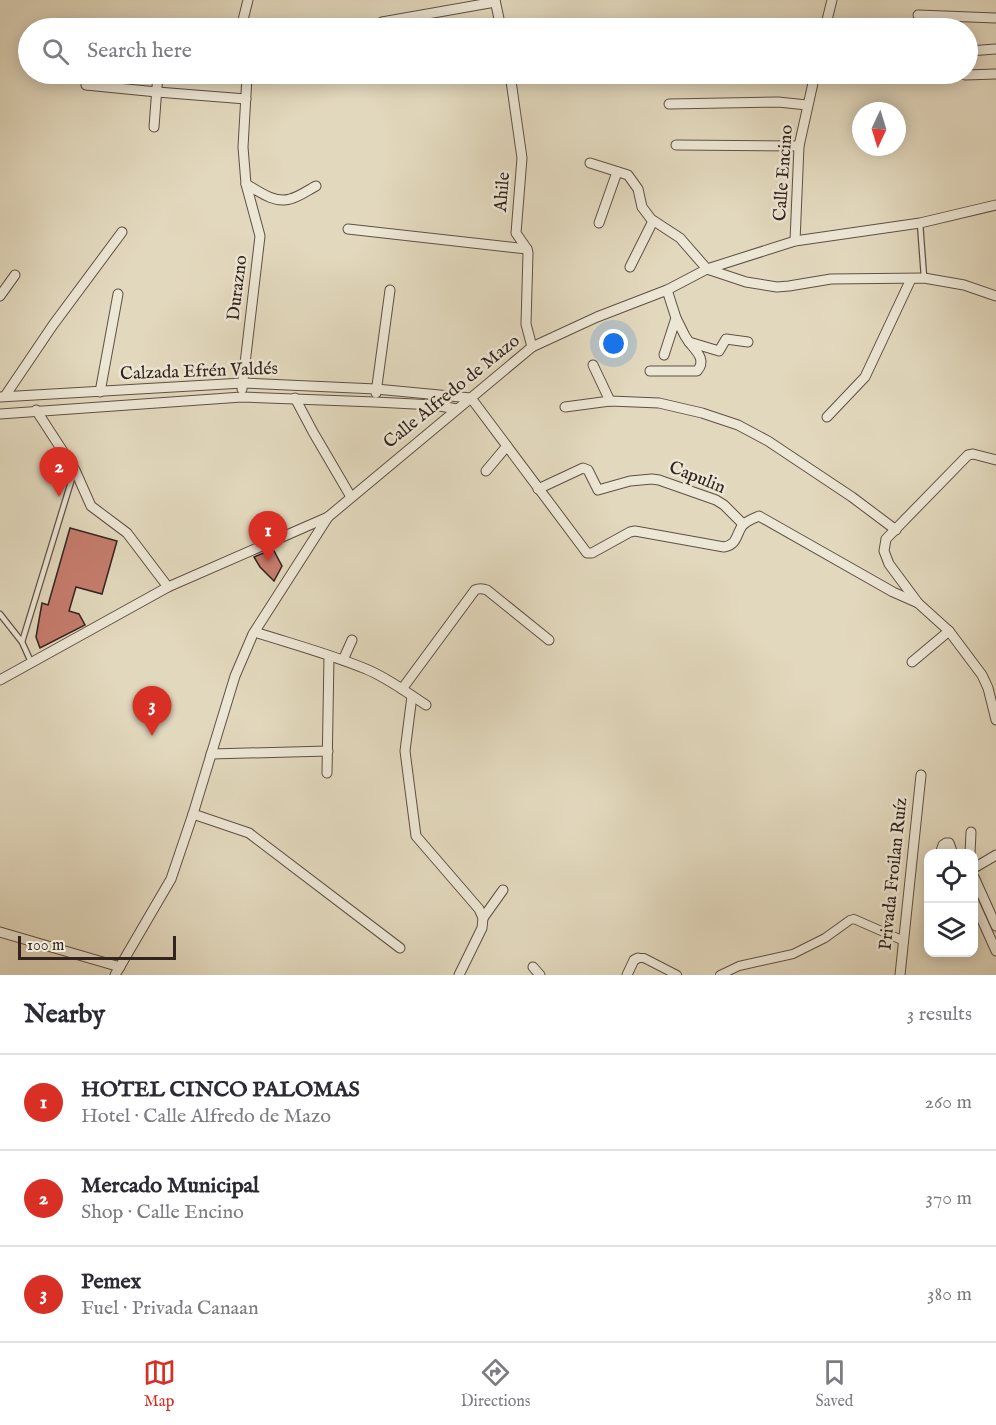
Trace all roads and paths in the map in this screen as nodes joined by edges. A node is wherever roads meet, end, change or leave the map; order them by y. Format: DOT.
graph roads {
  1 [pos="248,0"];
  2 [pos="832,0"];
  3 [pos="495,1"];
  4 [pos="918,15"];
  5 [pos="244,18"];
  6 [pos="404,18"];
  7 [pos="499,18"];
  8 [pos="828,18"];
  9 [pos="996,18"];
  10 [pos="996,49"];
  11 [pos="978,50"];
  12 [pos="996,74"];
  13 [pos="978,75"];
  14 [pos="158,84"];
  15 [pos="247,84"];
  16 [pos="511,84"];
  17 [pos="812,84"];
  18 [pos="86,85"];
  19 [pos="157,92"];
  20 [pos="246,99"];
  21 [pos="669,104"];
  22 [pos="807,105"];
  23 [pos="154,128"];
  24 [pos="676,145"];
  25 [pos="799,146"];
  26 [pos="590,163"];
  27 [pos="617,172"];
  28 [pos="246,184"];
  29 [pos="316,186"];
  30 [pos="996,206"];
  31 [pos="653,221"];
  32 [pos="599,223"];
  33 [pos="921,223"];
  34 [pos="348,229"];
  35 [pos="122,232"];
  36 [pos="795,241"];
  37 [pos="527,249"];
  38 [pos="630,267"];
  39 [pos="708,269"];
  40 [pos="15,275"];
  41 [pos="924,278"];
  42 [pos="911,279"];
  43 [pos="390,290"];
  44 [pos="667,290"];
  45 [pos="117,294"];
  46 [pos="0,296"];
  47 [pos="996,296"];
  48 [pos="676,318"];
  49 [pos="689,342"];
  50 [pos="748,342"];
  51 [pos="532,347"];
  52 [pos="664,354"];
  53 [pos="593,365"];
  54 [pos="650,371"];
  55 [pos="243,383"];
  56 [pos="376,389"];
  57 [pos="132,390"];
  58 [pos="100,392"];
  59 [pos="3,397"];
  60 [pos="242,397"];
  61 [pos="295,398"];
  62 [pos="471,398"];
  63 [pos="610,401"];
  64 [pos="375,402"];
  65 [pos="134,404"];
  66 [pos="565,407"];
  67 [pos="457,409"];
  68 [pos="36,410"];
  69 [pos="0,414"];
  70 [pos="827,417"];
  71 [pos="507,446"];
  72 [pos="996,460"];
  73 [pos="75,470"];
  74 [pos="486,471"];
  75 [pos="538,489"];
  76 [pos="351,497"];
  77 [pos="328,517"];
  78 [pos="743,524"];
  79 [pos="896,530"];
  80 [pos="168,587"];
  81 [pos="918,603"];
  82 [pos="0,614"];
  83 [pos="949,631"];
  84 [pos="255,632"];
  85 [pos="352,640"];
  86 [pos="549,640"];
  87 [pos="22,642"];
  88 [pos="329,656"];
  89 [pos="343,660"];
  90 [pos="31,662"];
  91 [pos="912,662"];
  92 [pos="0,680"];
  93 [pos="402,689"];
  94 [pos="412,696"];
  95 [pos="426,705"];
  96 [pos="996,720"];
  97 [pos="328,751"];
  98 [pos="212,754"];
  99 [pos="327,773"];
  100 [pos="921,775"];
  101 [pos="193,814"];
  102 [pos="970,832"];
  103 [pos="942,849"];
  104 [pos="951,849"];
  105 [pos="970,849"];
  106 [pos="996,855"];
  107 [pos="978,866"];
  108 [pos="978,886"];
  109 [pos="503,890"];
  110 [pos="974,903"];
  111 [pos="483,918"];
  112 [pos="996,926"];
  113 [pos="0,932"];
  114 [pos="996,933"];
  115 [pos="904,941"];
  116 [pos="400,948"];
  117 [pos="996,950"];
  118 [pos="638,958"];
  119 [pos="533,967"];
  120 [pos="117,971"];
  121 [pos="459,975"];
  122 [pos="540,975"];
  123 [pos="627,975"];
  124 [pos="677,975"];
  125 [pos="720,975"];
  126 [pos="900,975"];
  1 -- 5 [label="street"];
  2 -- 8 [label="street"];
  3 -- 6 [label="street"];
  3 -- 7 [label="street"];
  4 -- 9 [label="street"];
  10 -- 11 [label="street"];
  12 -- 13 [label="street"];
  14 -- 19 [label="street"];
  15 -- 20 [label="street, Durazno"];
  16 -- 37 [label="street, Ahile"];
  17 -- 22 [label="street, Calle Encino"];
  18 -- 19 [label="street"];
  19 -- 20 [label="street"];
  19 -- 23 [label="street"];
  20 -- 28 [label="street, Durazno"];
  21 -- 22 [label="street"];
  22 -- 25 [label="street, Calle Encino"];
  24 -- 25 [label="street"];
  25 -- 36 [label="street, Calle Encino"];
  26 -- 27 [label="street"];
  27 -- 31 [label="street"];
  27 -- 32 [label="street"];
  28 -- 29 [label="street"];
  28 -- 55 [label="street, Durazno"];
  30 -- 33 [label="street, Calle Alfredo de Mazo"];
  31 -- 38 [label="street"];
  31 -- 39 [label="street"];
  33 -- 36 [label="street, Calle Alfredo de Mazo"];
  33 -- 41 [label="lane"];
  34 -- 37 [label="street"];
  35 -- 59 [label="street"];
  36 -- 39 [label="street, Calle Alfredo de Mazo"];
  37 -- 51 [label="street, Ahile"];
  39 -- 42 [label="street"];
  39 -- 44 [label="street, Calle Alfredo de Mazo"];
  40 -- 46 [label="street"];
  41 -- 42 [label="street"];
  41 -- 47 [label="street"];
  42 -- 70 [label="street"];
  43 -- 56 [label="street"];
  44 -- 48 [label="street"];
  44 -- 51 [label="street, Calle Alfredo de Mazo"];
  45 -- 58 [label="street"];
  48 -- 49 [label="street"];
  48 -- 52 [label="street"];
  49 -- 50 [label="street"];
  49 -- 54 [label="street"];
  51 -- 62 [label="street, Calle Alfredo de Mazo"];
  53 -- 63 [label="street"];
  55 -- 56 [label="street, Calzada Efrén Valdés"];
  55 -- 57 [label="street, Calzada Efrén Valdés"];
  55 -- 60 [label="street, Durazno"];
  56 -- 62 [label="street, Calzada Efrén Valdés"];
  56 -- 64 [label="street"];
  57 -- 58 [label="street, Calzada Efrén Valdés"];
  57 -- 65 [label="street"];
  58 -- 59 [label="street, Calzada Efrén Valdés"];
  60 -- 61 [label="street, Calzada Efrén Valdés"];
  60 -- 65 [label="street, Calzada Efrén Valdés"];
  61 -- 64 [label="street, Calzada Efrén Valdés"];
  61 -- 76 [label="street"];
  62 -- 67 [label="street, Calle Alfredo de Mazo"];
  62 -- 71 [label="street"];
  63 -- 66 [label="street"];
  63 -- 79 [label="street"];
  64 -- 67 [label="street, Calzada Efrén Valdés"];
  65 -- 68 [label="street, Calzada Efrén Valdés"];
  67 -- 76 [label="street, Calle Alfredo de Mazo"];
  68 -- 69 [label="street, Calzada Efrén Valdés"];
  68 -- 73 [label="street"];
  71 -- 74 [label="street"];
  71 -- 75 [label="street"];
  72 -- 79 [label="street"];
  73 -- 80 [label="street"];
  73 -- 87 [label="lane"];
  75 -- 78 [label="street, Capulin"];
  75 -- 78 [label="street"];
  76 -- 77 [label="street, Calle Alfredo de Mazo"];
  77 -- 80 [label="street, Calle Alfredo de Mazo"];
  77 -- 84 [label="street"];
  78 -- 81 [label="street"];
  79 -- 81 [label="street"];
  80 -- 90 [label="street, Calle Alfredo de Mazo"];
  81 -- 83 [label="street"];
  82 -- 87 [label="lane"];
  83 -- 91 [label="street"];
  83 -- 96 [label="street"];
  84 -- 88 [label="street"];
  84 -- 98 [label="street"];
  85 -- 89 [label="street"];
  86 -- 93 [label="street"];
  87 -- 90 [label="lane"];
  88 -- 89 [label="street"];
  88 -- 97 [label="street"];
  89 -- 93 [label="street"];
  90 -- 92 [label="street, Calle Alfredo de Mazo"];
  93 -- 94 [label="street"];
  94 -- 95 [label="street"];
  94 -- 111 [label="street"];
  97 -- 98 [label="street"];
  97 -- 99 [label="street"];
  98 -- 101 [label="street"];
  100 -- 115 [label="street, Privada Froilan Ruíz"];
  101 -- 116 [label="street"];
  101 -- 120 [label="street"];
  102 -- 105 [label="street"];
  103 -- 104 [label="street"];
  106 -- 107 [label="street"];
  108 -- 112 [label="street"];
  109 -- 111 [label="street"];
  110 -- 117 [label="street"];
  111 -- 121 [label="street"];
  113 -- 120 [label="street"];
  114 -- 117 [label="street"];
  115 -- 125 [label="street"];
  115 -- 126 [label="street, Privada Froilan Ruíz"];
  118 -- 123 [label="street"];
  118 -- 124 [label="street"];
  119 -- 122 [label="street"];
}
